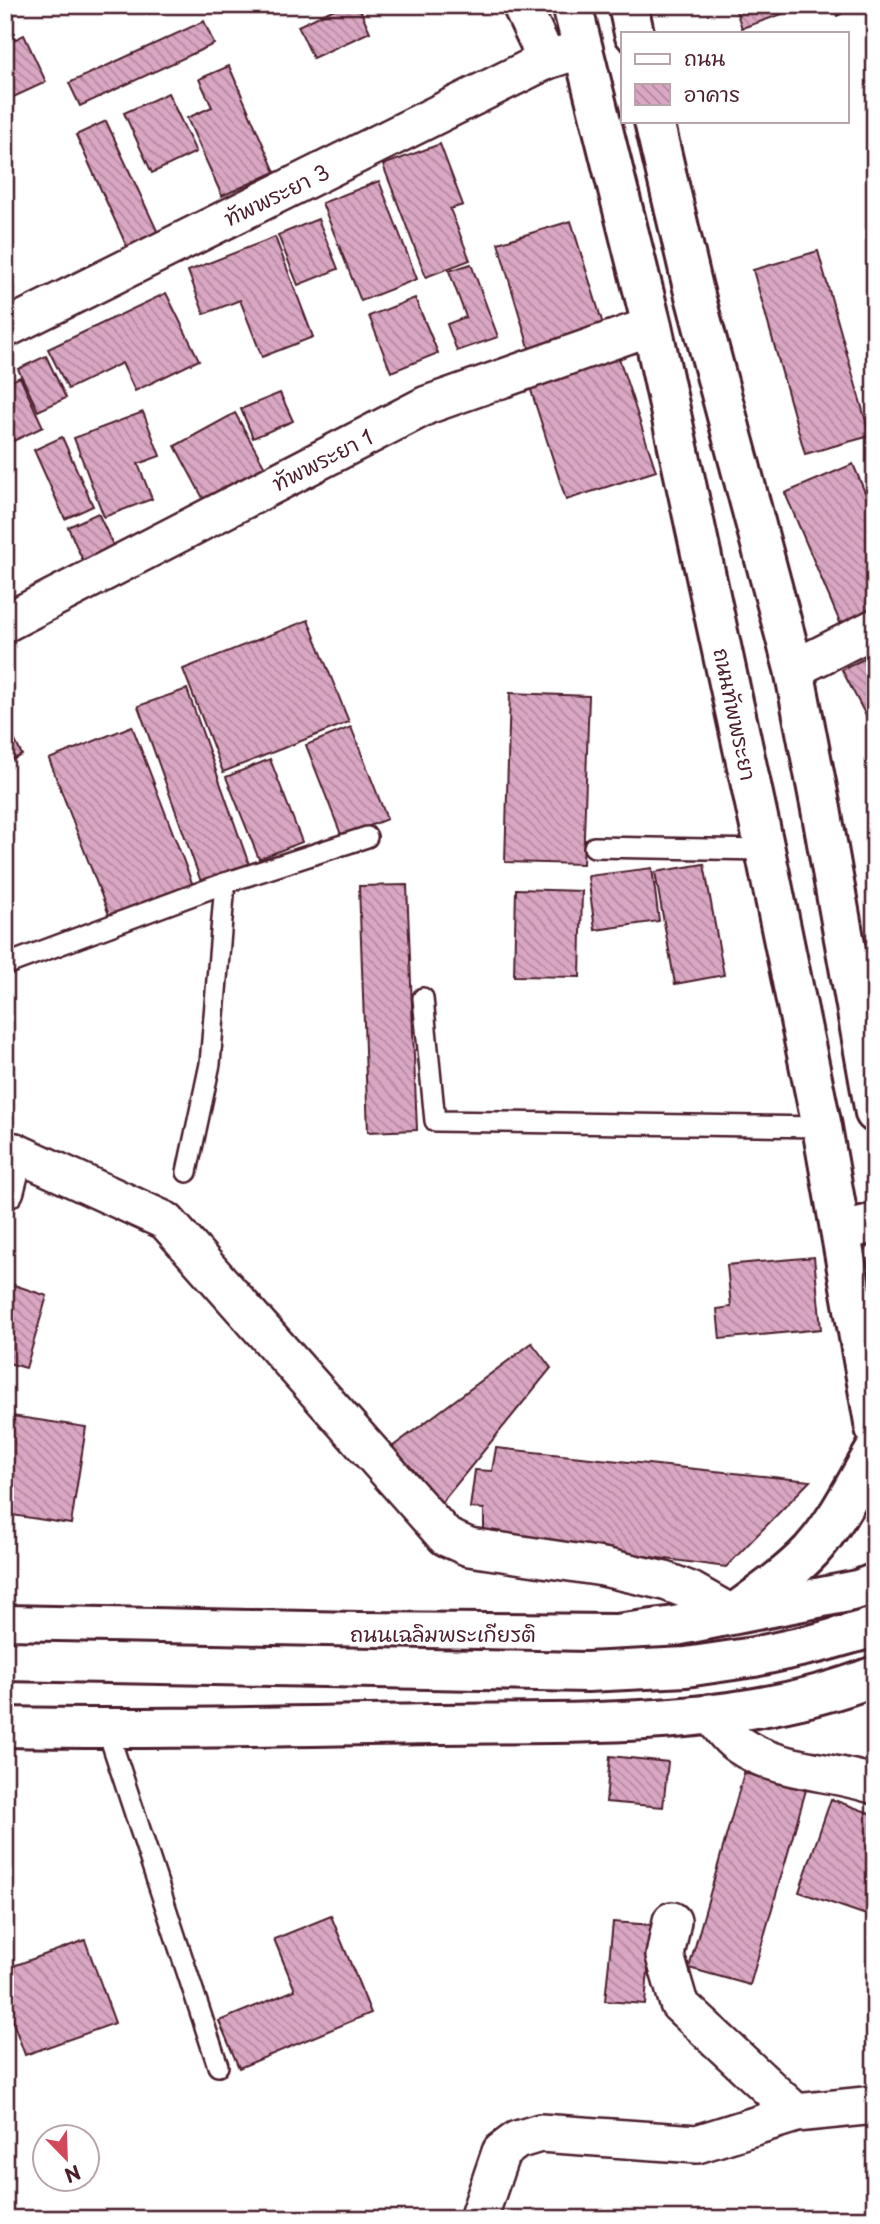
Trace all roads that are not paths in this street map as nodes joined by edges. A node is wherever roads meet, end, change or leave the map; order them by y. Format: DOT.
graph roads {
  1 [pos="521,5"];
  2 [pos="572,5"];
  3 [pos="628,5"];
  4 [pos="634,32"];
  5 [pos="584,48"];
  6 [pos="547,60"];
  7 [pos="654,122"];
  8 [pos="652,326"];
  9 [pos="5,328"];
  10 [pos="5,623"];
  11 [pos="875,628"];
  12 [pos="794,669"];
  13 [pos="367,837"];
  14 [pos="594,847"];
  15 [pos="765,850"];
  16 [pos="225,883"];
  17 [pos="5,965"];
  18 [pos="423,998"];
  19 [pos="875,1113"];
  20 [pos="822,1127"];
  21 [pos="10,1152"];
  22 [pos="187,1172"];
  23 [pos="5,1190"];
  24 [pos="858,1227"];
  25 [pos="875,1428"];
  26 [pos="875,1451"];
  27 [pos="875,1583"];
  28 [pos="733,1615"];
  29 [pos="5,1625"];
  30 [pos="875,1627"];
  31 [pos="616,1634"];
  32 [pos="5,1661"];
  33 [pos="875,1676"];
  34 [pos="710,1713"];
  35 [pos="613,1722"];
  36 [pos="5,1727"];
  37 [pos="107,1729"];
  38 [pos="875,1785"];
  39 [pos="672,1921"];
  40 [pos="218,2066"];
  41 [pos="875,2105"];
  42 [pos="796,2113"];
  43 [pos="478,2219"];
  1 -- 6 [label="street"];
  2 -- 5 [label="main road, ถนนทัพพระยา"];
  3 -- 4 [label="main road"];
  5 -- 6 [label="street, ทัพพระยา 3"];
  5 -- 8 [label="main road, ถนนทัพพระยา"];
  6 -- 9 [label="street, ทัพพระยา 3"];
  7 -- 12 [label="main road"];
  8 -- 10 [label="street, ทัพพระยา 1"];
  8 -- 15 [label="main road, ถนนทัพพระยา"];
  11 -- 12 [label="street"];
  12 -- 19 [label="main road"];
  13 -- 16 [label="lane"];
  14 -- 15 [label="lane"];
  15 -- 20 [label="main road, ถนนทัพพระยา"];
  16 -- 17 [label="lane"];
  16 -- 22 [label="lane"];
  18 -- 20 [label="lane"];
  20 -- 24 [label="main road, ถนนทัพพระยา"];
  21 -- 23 [label="street"];
  21 -- 28 [label="street"];
  24 -- 25 [label="main road, ถนนทัพพระยา"];
  26 -- 28 [label="main road"];
  27 -- 28 [label="main road, ถนนเฉลิมพระเกียรติ"];
  28 -- 31 [label="main road, ถนนเฉลิมพระเกียรติ"];
  29 -- 31 [label="main road, ถนนเฉลิมพระเกียรติ"];
  30 -- 32 [label="main road, bridge"];
  31 -- 35 [label="main road"];
  33 -- 34 [label="main road"];
  34 -- 35 [label="main road"];
  34 -- 38 [label="street"];
  35 -- 37 [label="main road"];
  36 -- 37 [label="main road"];
  37 -- 40 [label="lane"];
  39 -- 42 [label="street"];
  41 -- 42 [label="street"];
  42 -- 43 [label="street"];
}
